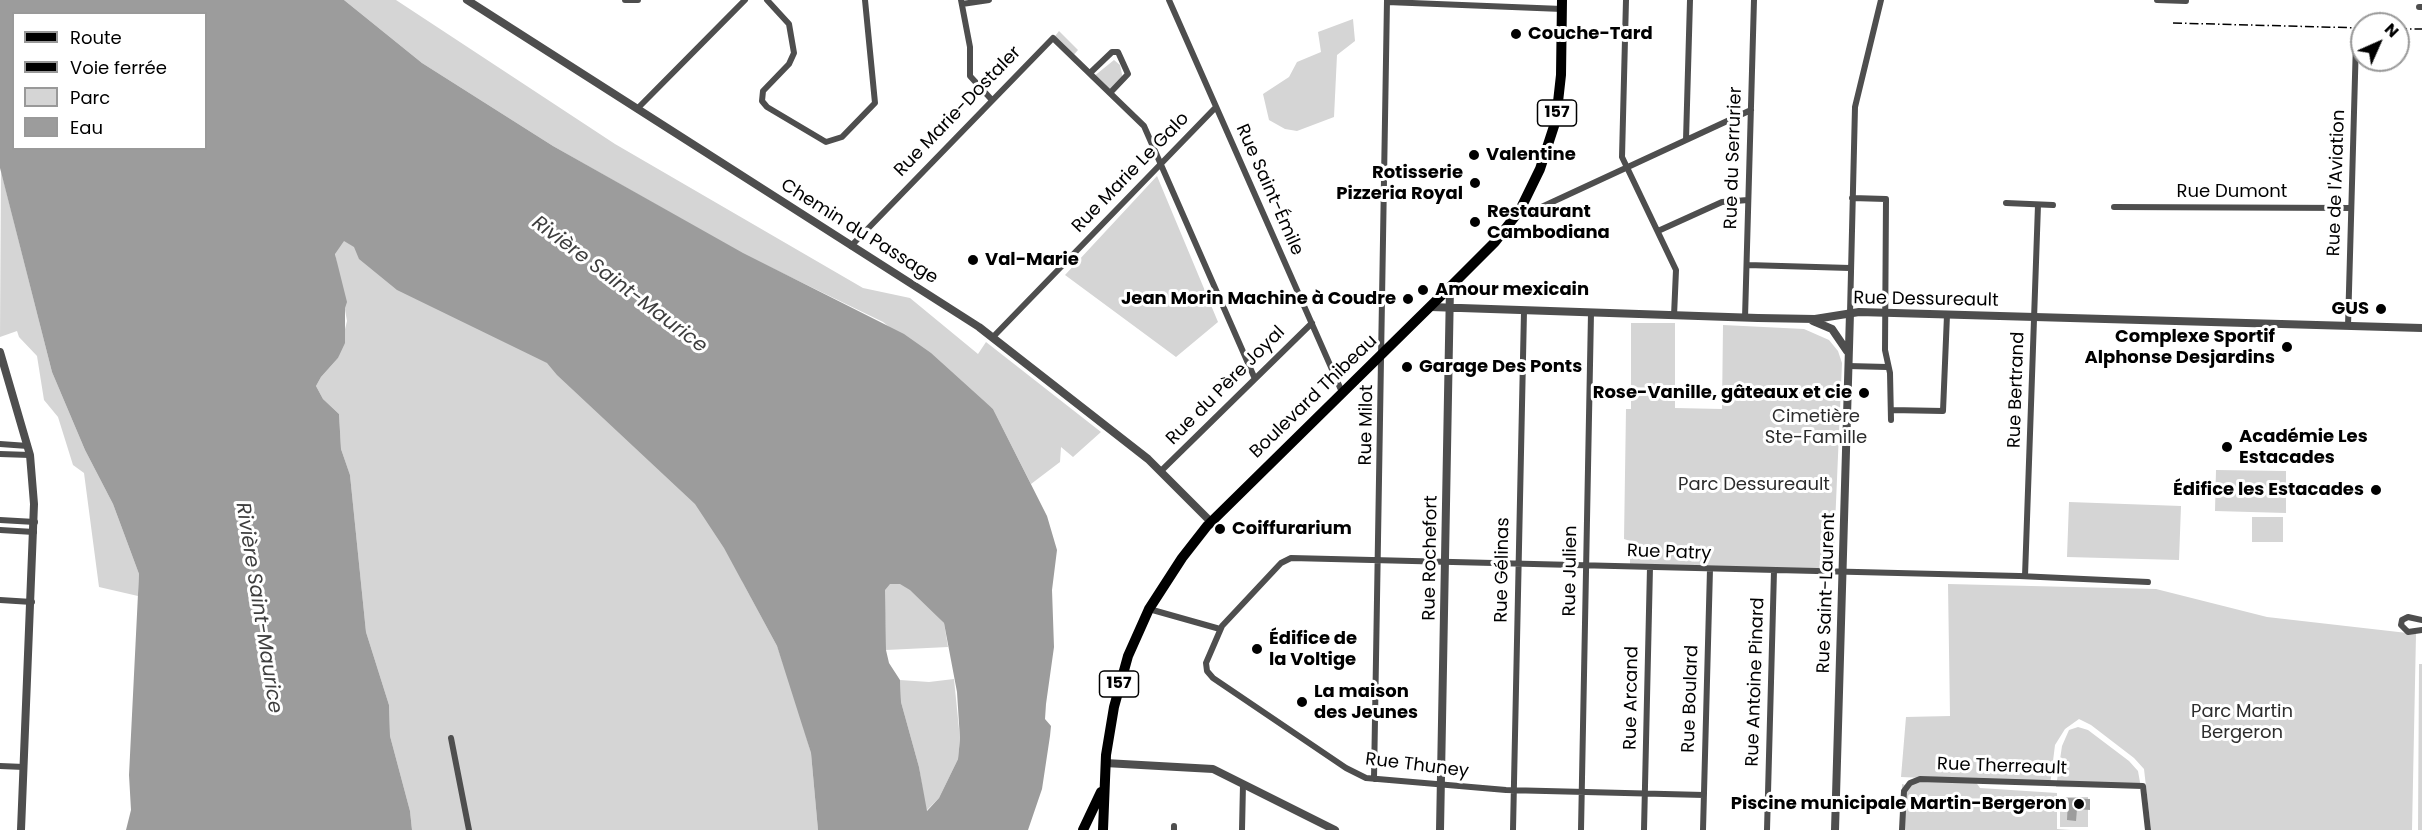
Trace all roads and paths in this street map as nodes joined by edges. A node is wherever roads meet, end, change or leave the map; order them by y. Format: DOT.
graph roads {
  1 [pos="467,0"];
  2 [pos="625,0"];
  3 [pos="638,0"];
  4 [pos="745,0"];
  5 [pos="767,0"];
  6 [pos="865,0"];
  7 [pos="988,0"];
  8 [pos="1169,0"];
  9 [pos="1626,0"];
  10 [pos="1690,0"];
  11 [pos="1754,0"];
  12 [pos="1881,0"];
  13 [pos="2157,0"];
  14 [pos="1387,1"];
  15 [pos="2186,1"];
  16 [pos="962,2"];
  17 [pos="1562,5"];
  18 [pos="2355,72"];
  19 [pos="1090,73"];
  20 [pos="1110,93"];
  21 [pos="992,99"];
  22 [pos="1216,107"];
  23 [pos="637,109"];
  24 [pos="1751,110"];
  25 [pos="1686,140"];
  26 [pos="1160,163"];
  27 [pos="1627,168"];
  28 [pos="1852,198"];
  29 [pos="1748,200"];
  30 [pos="2007,203"];
  31 [pos="2038,205"];
  32 [pos="2053,205"];
  33 [pos="2114,207"];
  34 [pos="2351,208"];
  35 [pos="1520,210"];
  36 [pos="1658,231"];
  37 [pos="851,246"];
  38 [pos="1746,265"];
  39 [pos="1850,268"];
  40 [pos="1450,287"];
  41 [pos="1431,307"];
  42 [pos="1451,308"];
  43 [pos="1524,311"];
  44 [pos="1591,313"];
  45 [pos="1850,313"];
  46 [pos="1885,313"];
  47 [pos="1947,315"];
  48 [pos="1674,316"];
  49 [pos="1745,318"];
  50 [pos="2034,318"];
  51 [pos="1808,319"];
  52 [pos="1312,323"];
  53 [pos="2348,326"];
  54 [pos="2422,328"];
  55 [pos="993,337"];
  56 [pos="0,352"];
  57 [pos="1383,352"];
  58 [pos="1849,362"];
  59 [pos="1887,367"];
  60 [pos="3,368"];
  61 [pos="0,378"];
  62 [pos="9,378"];
  63 [pos="1255,379"];
  64 [pos="1342,392"];
  65 [pos="1891,410"];
  66 [pos="1891,420"];
  67 [pos="0,444"];
  68 [pos="28,446"];
  69 [pos="0,454"];
  70 [pos="30,455"];
  71 [pos="1161,471"];
  72 [pos="0,520"];
  73 [pos="34,522"];
  74 [pos="1211,522"];
  75 [pos="0,530"];
  76 [pos="34,532"];
  77 [pos="1379,559"];
  78 [pos="1446,561"];
  79 [pos="1518,563"];
  80 [pos="1586,565"];
  81 [pos="1650,567"];
  82 [pos="1710,569"];
  83 [pos="1774,571"];
  84 [pos="1842,572"];
  85 [pos="2025,576"];
  86 [pos="2148,582"];
  87 [pos="0,600"];
  88 [pos="32,602"];
  89 [pos="1149,609"];
  90 [pos="2422,620"];
  91 [pos="1220,629"];
  92 [pos="2422,630"];
  93 [pos="451,738"];
  94 [pos="1105,763"];
  95 [pos="0,766"];
  96 [pos="24,767"];
  97 [pos="1374,779"];
  98 [pos="1104,783"];
  99 [pos="1243,784"];
  100 [pos="1441,785"];
  101 [pos="1514,790"];
  102 [pos="1582,792"];
  103 [pos="1645,793"];
  104 [pos="1704,795"];
  105 [pos="21,830"];
  106 [pos="469,830"];
  107 [pos="1083,830"];
  108 [pos="1103,830"];
  109 [pos="1242,830"];
  110 [pos="1335,830"];
  111 [pos="1440,830"];
  112 [pos="1514,830"];
  113 [pos="1581,830"];
  114 [pos="1644,830"];
  115 [pos="1703,830"];
  116 [pos="1767,830"];
  117 [pos="1835,830"];
  118 [pos="1902,830"];
  119 [pos="2148,830"];
  1 -- 23 [label="street, Chemin du Passage"];
  2 -- 3 [label="street"];
  4 -- 23 [label="street"];
  5 -- 6 [label="street"];
  7 -- 16 [label="street"];
  8 -- 22 [label="street, Rue Saint-Émile"];
  9 -- 27 [label="street"];
  10 -- 25 [label="street"];
  11 -- 24 [label="street, Rue du Serrurier"];
  12 -- 28 [label="street, Rue Saint-Laurent"];
  13 -- 15 [label="street"];
  14 -- 17 [label="street"];
  14 -- 57 [label="street, Rue Milot"];
  16 -- 21 [label="street"];
  17 -- 35 [label="main road, Boulevard Thibeau / 157"];
  18 -- 34 [label="street, Rue de l'Aviation"];
  19 -- 20 [label="street, Rue Marie-Dostaler"];
  19 -- 20 [label="street"];
  19 -- 21 [label="street, Rue Marie-Dostaler"];
  20 -- 26 [label="street, Rue Marie-Dostaler"];
  21 -- 37 [label="street, Rue Marie-Dostaler"];
  22 -- 26 [label="street, Rue Marie Le Galo"];
  22 -- 52 [label="street, Rue Saint-Émile"];
  23 -- 37 [label="street, Chemin du Passage"];
  24 -- 25 [label="street"];
  24 -- 29 [label="street, Rue du Serrurier"];
  25 -- 27 [label="street"];
  26 -- 55 [label="street, Rue Marie Le Galo"];
  26 -- 63 [label="street, Rue Marie-Dostaler"];
  27 -- 35 [label="street"];
  27 -- 36 [label="street"];
  28 -- 39 [label="street, Rue Saint-Laurent"];
  28 -- 46 [label="street"];
  29 -- 36 [label="street"];
  29 -- 38 [label="street, Rue du Serrurier"];
  30 -- 31 [label="street"];
  31 -- 32 [label="street"];
  31 -- 50 [label="street, Rue Bertrand"];
  33 -- 34 [label="street, Rue Dumont"];
  34 -- 53 [label="street, Rue de l'Aviation"];
  35 -- 40 [label="main road, Boulevard Thibeau / 157"];
  36 -- 48 [label="street"];
  37 -- 55 [label="street, Chemin du Passage"];
  38 -- 39 [label="street"];
  38 -- 49 [label="street, Rue du Serrurier"];
  39 -- 45 [label="street, Rue Saint-Laurent"];
  40 -- 41 [label="main road, Boulevard Thibeau / 157"];
  40 -- 42 [label="street, Rue Rochefort"];
  41 -- 42 [label="street, Rue Dessureault"];
  41 -- 57 [label="main road, Boulevard Thibeau / 157"];
  42 -- 43 [label="street, Rue Dessureault"];
  42 -- 78 [label="street, Rue Rochefort"];
  43 -- 44 [label="street, Rue Dessureault"];
  43 -- 79 [label="street, Rue Gélinas"];
  44 -- 48 [label="street, Rue Dessureault"];
  44 -- 80 [label="street, Rue Julien"];
  45 -- 46 [label="street, Rue Dessureault"];
  45 -- 51 [label="street, Rue Dessureault"];
  45 -- 58 [label="street, Rue Saint-Laurent"];
  46 -- 47 [label="street, Rue Dessureault"];
  46 -- 59 [label="street"];
  47 -- 50 [label="street, Rue Dessureault"];
  47 -- 65 [label="street"];
  48 -- 49 [label="street, Rue Dessureault"];
  49 -- 51 [label="street, Rue Dessureault"];
  50 -- 53 [label="street, Rue Dessureault"];
  50 -- 85 [label="street, Rue Bertrand"];
  51 -- 58 [label="street"];
  52 -- 63 [label="street, Rue du Père Joyal"];
  52 -- 64 [label="street, Rue Saint-Émile"];
  53 -- 54 [label="street, Rue Dessureault"];
  55 -- 71 [label="street, Chemin du Passage"];
  56 -- 60 [label="street"];
  57 -- 64 [label="main road, Boulevard Thibeau / 157"];
  57 -- 77 [label="street, Rue Milot"];
  58 -- 59 [label="street"];
  58 -- 84 [label="street, Rue Saint-Laurent"];
  59 -- 65 [label="street"];
  60 -- 62 [label="street"];
  61 -- 62 [label="street"];
  62 -- 68 [label="street"];
  63 -- 71 [label="street, Rue du Père Joyal"];
  64 -- 74 [label="main road, Boulevard Thibeau / 157"];
  65 -- 66 [label="street"];
  67 -- 68 [label="street"];
  68 -- 70 [label="street"];
  69 -- 70 [label="street"];
  70 -- 73 [label="street"];
  71 -- 74 [label="street, Chemin du Passage"];
  72 -- 73 [label="street"];
  73 -- 76 [label="street"];
  74 -- 89 [label="main road, Boulevard Thibeau / 157"];
  75 -- 76 [label="street"];
  76 -- 88 [label="street"];
  77 -- 78 [label="street, Rue Patry"];
  77 -- 91 [label="street, Rue Patry"];
  77 -- 97 [label="street, Rue Milot"];
  78 -- 79 [label="street, Rue Patry"];
  78 -- 100 [label="street, Rue Rochefort"];
  79 -- 80 [label="street, Rue Patry"];
  79 -- 101 [label="street, Rue Gélinas"];
  80 -- 81 [label="street, Rue Patry"];
  80 -- 102 [label="street, Rue Julien"];
  81 -- 82 [label="street, Rue Patry"];
  81 -- 103 [label="street, Rue Arcand"];
  82 -- 83 [label="street, Rue Patry"];
  82 -- 104 [label="street, Rue Boulard"];
  83 -- 84 [label="street, Rue Patry"];
  83 -- 116 [label="street, Rue Antoine Pinard"];
  84 -- 85 [label="street, Rue Patry"];
  84 -- 117 [label="street, Rue Saint-Laurent"];
  85 -- 86 [label="street, Rue Patry"];
  87 -- 88 [label="street"];
  88 -- 96 [label="street"];
  89 -- 91 [label="street"];
  89 -- 94 [label="main road, Boulevard Thibeau / 157"];
  90 -- 92 [label="street"];
  91 -- 97 [label="street, Rue Thuney"];
  93 -- 106 [label="street"];
  94 -- 98 [label="main road, Boulevard Thibeau / 157"];
  94 -- 99 [label="street"];
  95 -- 96 [label="street"];
  96 -- 105 [label="street"];
  97 -- 100 [label="street, Rue Thuney"];
  98 -- 107 [label="main road, 157"];
  98 -- 108 [label="main road, Boulevard Thibeau / 157"];
  99 -- 109 [label="street"];
  99 -- 110 [label="street"];
  100 -- 101 [label="street, Rue Thuney"];
  100 -- 111 [label="street, Rue Rochefort"];
  101 -- 102 [label="street, Rue Thuney"];
  101 -- 112 [label="street, Rue Gélinas"];
  102 -- 103 [label="street, Rue Thuney"];
  102 -- 113 [label="street, Rue Julien"];
  103 -- 104 [label="street, Rue Thuney"];
  103 -- 114 [label="street, Rue Arcand"];
  104 -- 115 [label="street, Rue Boulard"];
  118 -- 119 [label="street, Rue Therreault"];
}
